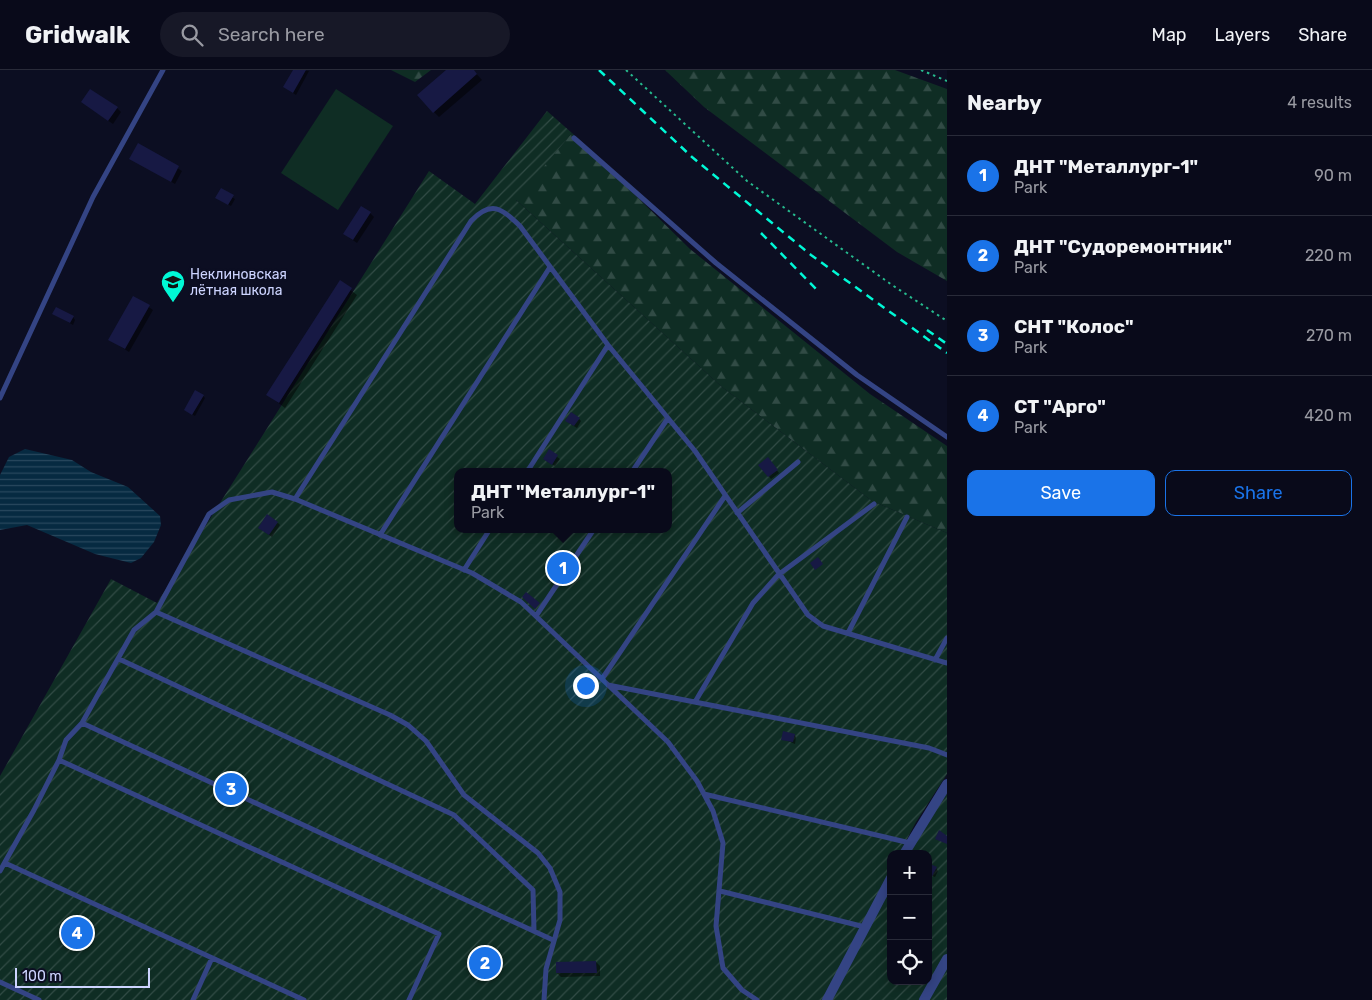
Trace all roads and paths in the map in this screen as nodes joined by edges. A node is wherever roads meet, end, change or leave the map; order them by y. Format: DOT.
graph roads {
  1 [pos="163,70"];
  2 [pos="626,70"];
  3 [pos="921,70"];
  4 [pos="947,81"];
  5 [pos="574,138"];
  6 [pos="550,267"];
  7 [pos="947,321"];
  8 [pos="608,345"];
  9 [pos="0,398"];
  10 [pos="668,418"];
  11 [pos="947,437"];
  12 [pos="798,462"];
  13 [pos="530,468"];
  14 [pos="635,468"];
  15 [pos="725,496"];
  16 [pos="295,499"];
  17 [pos="874,504"];
  18 [pos="737,513"];
  19 [pos="908,517"];
  20 [pos="487,533"];
  21 [pos="591,533"];
  22 [pos="380,535"];
  23 [pos="464,570"];
  24 [pos="778,575"];
  25 [pos="156,612"];
  26 [pos="536,616"];
  27 [pos="848,634"];
  28 [pos="947,638"];
  29 [pos="119,659"];
  30 [pos="935,660"];
  31 [pos="947,663"];
  32 [pos="602,679"];
  33 [pos="608,684"];
  34 [pos="694,702"];
  35 [pos="82,723"];
  36 [pos="947,755"];
  37 [pos="59,760"];
  38 [pos="947,784"];
  39 [pos="704,794"];
  40 [pos="910,842"];
  41 [pos="906,850"];
  42 [pos="5,863"];
  43 [pos="0,871"];
  44 [pos="887,886"];
  45 [pos="720,891"];
  46 [pos="865,927"];
  47 [pos="534,931"];
  48 [pos="554,940"];
  49 [pos="212,958"];
  50 [pos="947,958"];
  51 [pos="0,982"];
  52 [pos="39,1000"];
  53 [pos="193,1000"];
  54 [pos="304,1000"];
  55 [pos="410,1000"];
  56 [pos="544,1000"];
  57 [pos="757,1000"];
  58 [pos="827,1000"];
  59 [pos="924,1000"];
  1 -- 9 [label="lane"];
  2 -- 7 [label="path"];
  3 -- 4 [label="path"];
  5 -- 11 [label="lane"];
  6 -- 8 [label="lane"];
  6 -- 16 [label="lane"];
  6 -- 22 [label="lane"];
  8 -- 10 [label="lane"];
  8 -- 13 [label="lane"];
  10 -- 14 [label="lane"];
  10 -- 15 [label="lane"];
  12 -- 18 [label="lane"];
  15 -- 18 [label="lane"];
  15 -- 32 [label="lane"];
  16 -- 22 [label="lane"];
  16 -- 25 [label="lane"];
  17 -- 24 [label="lane"];
  18 -- 24 [label="lane"];
  19 -- 27 [label="lane"];
  20 -- 23 [label="lane"];
  21 -- 26 [label="lane"];
  22 -- 23 [label="lane"];
  23 -- 26 [label="lane"];
  24 -- 27 [label="lane"];
  24 -- 34 [label="lane"];
  25 -- 29 [label="lane"];
  25 -- 48 [label="lane"];
  26 -- 32 [label="lane"];
  27 -- 30 [label="lane"];
  28 -- 30 [label="lane"];
  29 -- 35 [label="lane"];
  29 -- 47 [label="lane"];
  30 -- 31 [label="lane"];
  32 -- 33 [label="lane"];
  33 -- 34 [label="lane"];
  33 -- 39 [label="lane"];
  34 -- 36 [label="lane"];
  35 -- 37 [label="lane"];
  35 -- 47 [label="lane"];
  37 -- 42 [label="lane"];
  37 -- 55 [label="lane"];
  38 -- 40 [label="street"];
  39 -- 40 [label="lane"];
  39 -- 45 [label="lane"];
  40 -- 41 [label="street"];
  42 -- 43 [label="lane"];
  42 -- 49 [label="lane"];
  44 -- 46 [label="street"];
  45 -- 46 [label="lane"];
  45 -- 57 [label="lane"];
  46 -- 58 [label="street"];
  47 -- 48 [label="lane"];
  48 -- 56 [label="lane"];
  49 -- 53 [label="lane"];
  49 -- 54 [label="lane"];
  50 -- 59 [label="street"];
  51 -- 52 [label="lane"];
}
